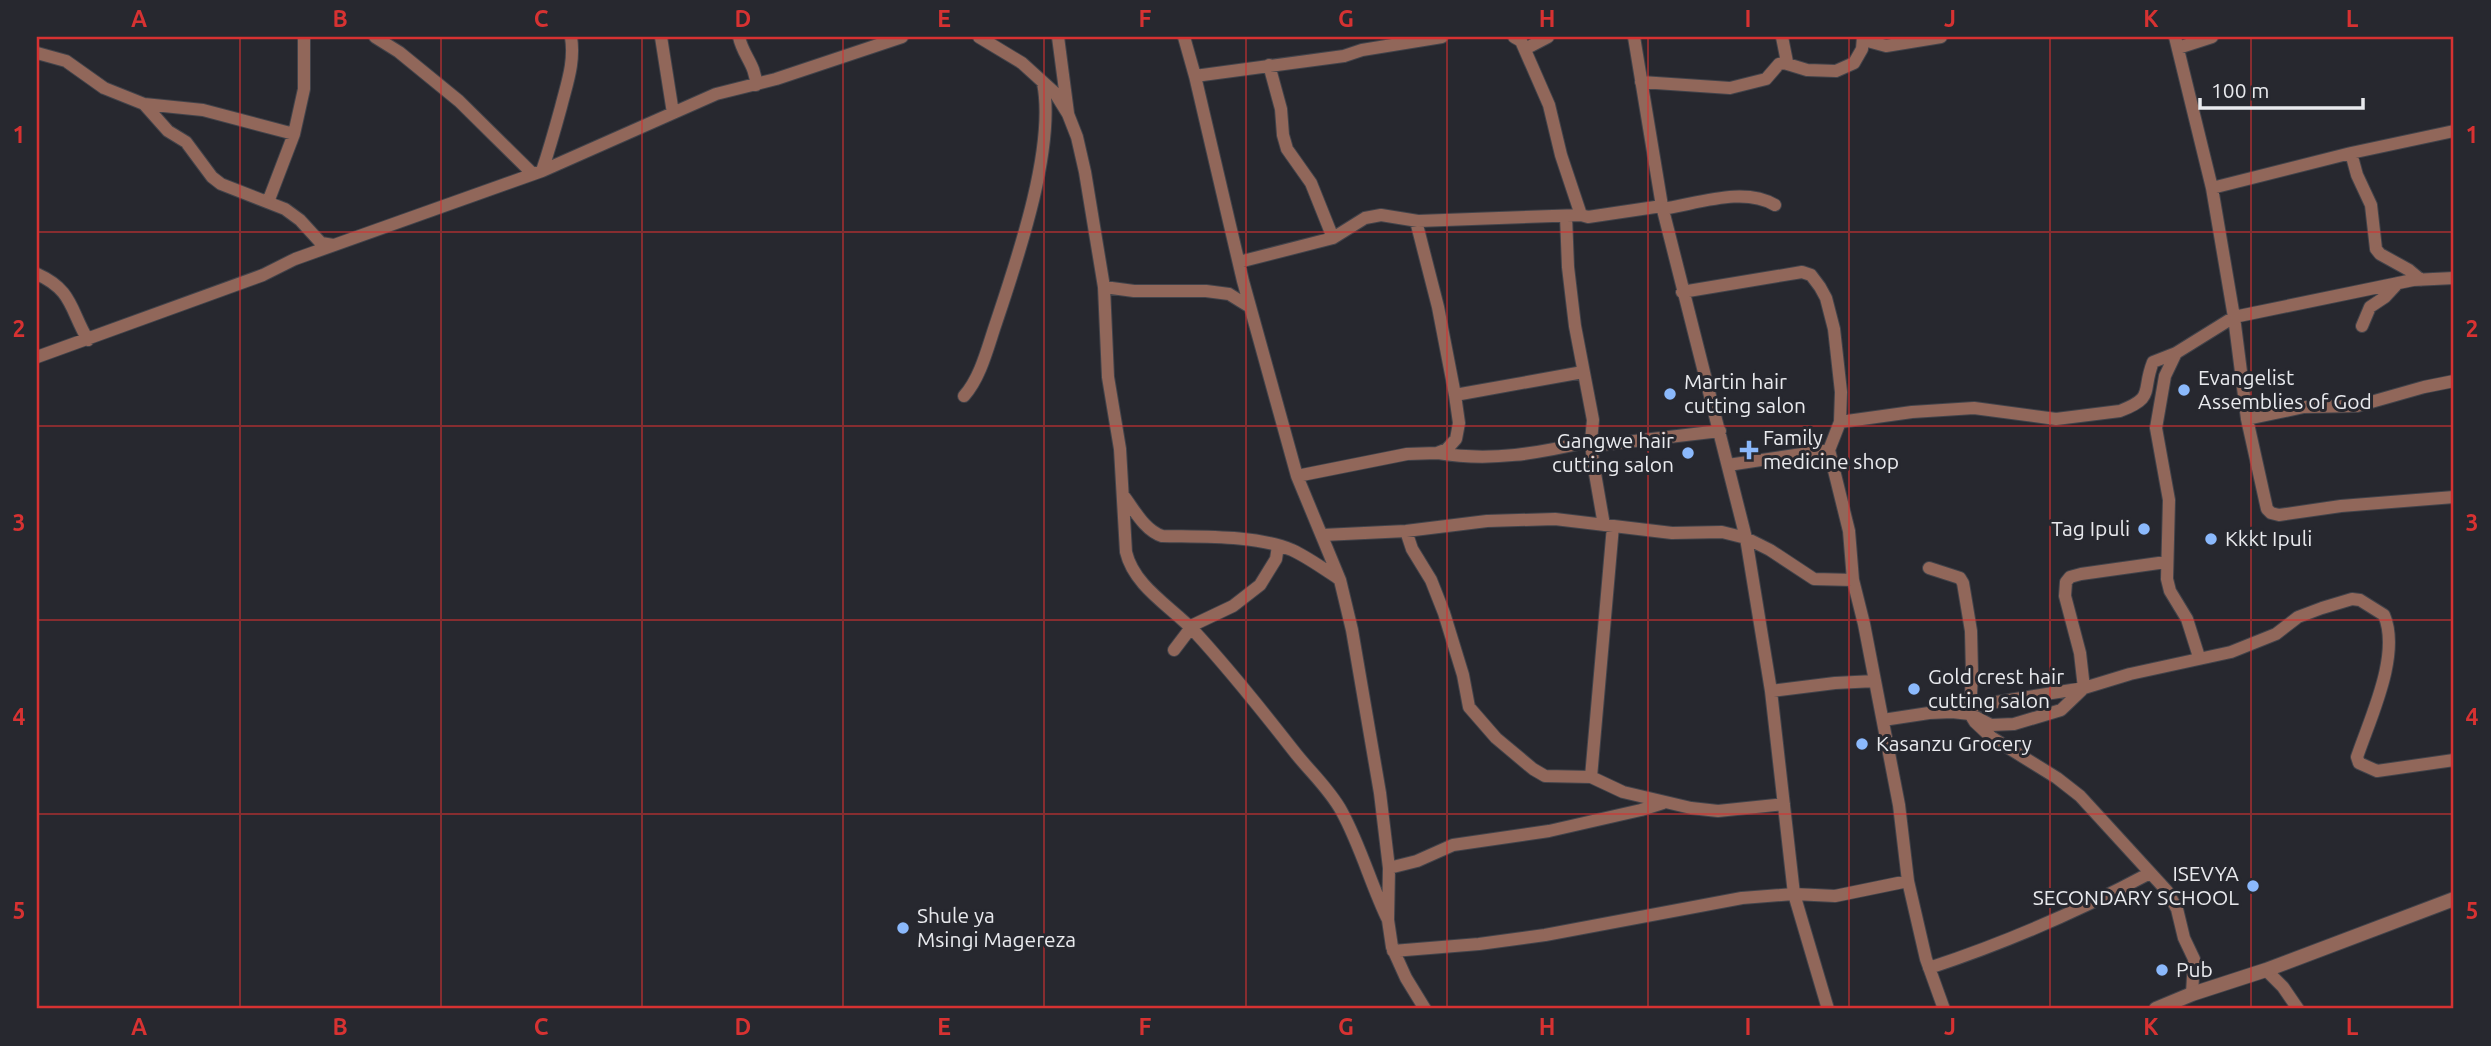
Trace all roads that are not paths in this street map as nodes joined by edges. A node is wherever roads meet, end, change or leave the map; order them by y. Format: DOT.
graph roads {
  1 [pos="304,37"];
  2 [pos="375,37"];
  3 [pos="571,37"];
  4 [pos="662,37"];
  5 [pos="739,37"];
  6 [pos="902,37"];
  7 [pos="979,37"];
  8 [pos="1058,37"];
  9 [pos="1184,37"];
  10 [pos="1442,37"];
  11 [pos="1515,37"];
  12 [pos="1548,37"];
  13 [pos="1634,37"];
  14 [pos="1782,37"];
  15 [pos="1941,37"];
  16 [pos="2212,37"];
  17 [pos="1863,38"];
  18 [pos="2176,42"];
  19 [pos="1525,49"];
  20 [pos="37,53"];
  21 [pos="1787,62"];
  22 [pos="1269,65"];
  23 [pos="1195,76"];
  24 [pos="1642,82"];
  25 [pos="1043,83"];
  26 [pos="756,85"];
  27 [pos="144,104"];
  28 [pos="673,113"];
  29 [pos="1068,114"];
  30 [pos="2454,131"];
  31 [pos="294,134"];
  32 [pos="2351,153"];
  33 [pos="537,172"];
  34 [pos="2212,188"];
  35 [pos="268,202"];
  36 [pos="1776,205"];
  37 [pos="1662,208"];
  38 [pos="1581,215"];
  39 [pos="1566,216"];
  40 [pos="1416,221"];
  41 [pos="1333,238"];
  42 [pos="341,244"];
  43 [pos="1239,262"];
  44 [pos="37,274"];
  45 [pos="2454,278"];
  46 [pos="2421,280"];
  47 [pos="2398,284"];
  48 [pos="1104,287"];
  49 [pos="1682,292"];
  50 [pos="1250,307"];
  51 [pos="2234,317"];
  52 [pos="2362,326"];
  53 [pos="88,340"];
  54 [pos="2176,353"];
  55 [pos="37,358"];
  56 [pos="1583,372"];
  57 [pos="2454,381"];
  58 [pos="1455,395"];
  59 [pos="964,396"];
  60 [pos="2247,419"];
  61 [pos="1840,422"];
  62 [pos="1720,431"];
  63 [pos="1591,443"];
  64 [pos="1829,450"];
  65 [pos="1437,453"];
  66 [pos="1728,465"];
  67 [pos="1297,476"];
  68 [pos="1123,495"];
  69 [pos="2454,497"];
  70 [pos="1609,525"];
  71 [pos="1406,531"];
  72 [pos="1323,535"];
  73 [pos="1746,538"];
  74 [pos="1278,546"];
  75 [pos="2166,562"];
  76 [pos="1929,568"];
  77 [pos="1340,580"];
  78 [pos="1853,580"];
  79 [pos="1190,628"];
  80 [pos="1174,650"];
  81 [pos="2199,657"];
  82 [pos="1875,681"];
  83 [pos="2084,688"];
  84 [pos="1771,691"];
  85 [pos="1971,710"];
  86 [pos="1883,720"];
  87 [pos="2454,760"];
  88 [pos="1591,777"];
  89 [pos="1665,802"];
  90 [pos="1784,804"];
  91 [pos="1389,868"];
  92 [pos="2150,873"];
  93 [pos="1908,881"];
  94 [pos="1794,894"];
  95 [pos="2454,899"];
  96 [pos="1388,920"];
  97 [pos="1393,951"];
  98 [pos="1929,968"];
  99 [pos="2266,971"];
  100 [pos="2192,994"];
  101 [pos="1425,1009"];
  102 [pos="1828,1009"];
  103 [pos="1944,1009"];
  104 [pos="2156,1009"];
  105 [pos="2298,1009"];
  1 -- 31 [label="street"];
  2 -- 33 [label="street"];
  3 -- 33 [label="street"];
  4 -- 28 [label="street"];
  5 -- 26 [label="street"];
  6 -- 26 [label="street"];
  7 -- 25 [label="street"];
  8 -- 29 [label="street"];
  9 -- 23 [label="street"];
  10 -- 22 [label="street"];
  11 -- 19 [label="street"];
  12 -- 19 [label="street"];
  13 -- 24 [label="street"];
  14 -- 21 [label="street"];
  15 -- 17 [label="street"];
  16 -- 18 [label="street"];
  17 -- 21 [label="street"];
  18 -- 34 [label="street"];
  19 -- 38 [label="street"];
  20 -- 27 [label="street"];
  21 -- 24 [label="street"];
  22 -- 23 [label="street"];
  22 -- 41 [label="street"];
  23 -- 43 [label="street"];
  24 -- 37 [label="street"];
  25 -- 29 [label="street"];
  25 -- 59 [label="street"];
  26 -- 28 [label="street"];
  27 -- 31 [label="street"];
  27 -- 35 [label="street"];
  28 -- 33 [label="street"];
  29 -- 48 [label="street"];
  30 -- 32 [label="street"];
  31 -- 35 [label="street"];
  32 -- 34 [label="street"];
  32 -- 46 [label="street"];
  33 -- 42 [label="street"];
  34 -- 51 [label="street"];
  35 -- 42 [label="street"];
  36 -- 37 [label="street"];
  37 -- 38 [label="street"];
  37 -- 49 [label="street"];
  38 -- 39 [label="street"];
  39 -- 40 [label="street"];
  39 -- 56 [label="street"];
  40 -- 41 [label="street"];
  40 -- 58 [label="street"];
  41 -- 43 [label="street"];
  42 -- 53 [label="street"];
  43 -- 50 [label="street"];
  44 -- 53 [label="street"];
  45 -- 46 [label="street"];
  46 -- 47 [label="street"];
  47 -- 51 [label="street"];
  47 -- 52 [label="street"];
  48 -- 50 [label="street"];
  48 -- 68 [label="street"];
  49 -- 61 [label="street"];
  49 -- 62 [label="street"];
  50 -- 67 [label="street"];
  51 -- 54 [label="street"];
  51 -- 60 [label="street"];
  53 -- 55 [label="street"];
  54 -- 61 [label="street"];
  54 -- 75 [label="street"];
  56 -- 58 [label="street"];
  56 -- 63 [label="street"];
  57 -- 60 [label="street"];
  58 -- 65 [label="street"];
  60 -- 69 [label="street"];
  61 -- 64 [label="street"];
  62 -- 63 [label="street"];
  62 -- 66 [label="street"];
  63 -- 65 [label="street"];
  63 -- 70 [label="street"];
  64 -- 66 [label="street"];
  64 -- 78 [label="street"];
  65 -- 67 [label="street"];
  66 -- 73 [label="street"];
  67 -- 72 [label="street"];
  68 -- 74 [label="street"];
  68 -- 79 [label="street"];
  70 -- 71 [label="street"];
  70 -- 73 [label="street"];
  70 -- 88 [label="street"];
  71 -- 72 [label="street"];
  71 -- 88 [label="street"];
  72 -- 77 [label="street"];
  73 -- 78 [label="street"];
  73 -- 84 [label="street"];
  74 -- 77 [label="street"];
  74 -- 79 [label="street"];
  75 -- 81 [label="street"];
  75 -- 83 [label="street"];
  76 -- 85 [label="street"];
  77 -- 91 [label="street"];
  78 -- 82 [label="street"];
  79 -- 80 [label="street"];
  79 -- 96 [label="street"];
  81 -- 83 [label="street"];
  81 -- 87 [label="street"];
  82 -- 84 [label="street"];
  82 -- 86 [label="street"];
  83 -- 85 [label="street"];
  83 -- 85 [label="street"];
  84 -- 90 [label="street"];
  85 -- 86 [label="street"];
  85 -- 92 [label="street"];
  86 -- 93 [label="street"];
  88 -- 89 [label="street"];
  89 -- 90 [label="street"];
  89 -- 91 [label="street"];
  90 -- 94 [label="street"];
  91 -- 96 [label="street"];
  92 -- 98 [label="street"];
  92 -- 100 [label="street"];
  93 -- 94 [label="street"];
  93 -- 98 [label="street"];
  94 -- 97 [label="street"];
  94 -- 102 [label="street"];
  95 -- 99 [label="street"];
  96 -- 97 [label="street"];
  97 -- 101 [label="street"];
  98 -- 103 [label="street"];
  99 -- 100 [label="street"];
  99 -- 105 [label="street"];
  100 -- 104 [label="street"];
}
